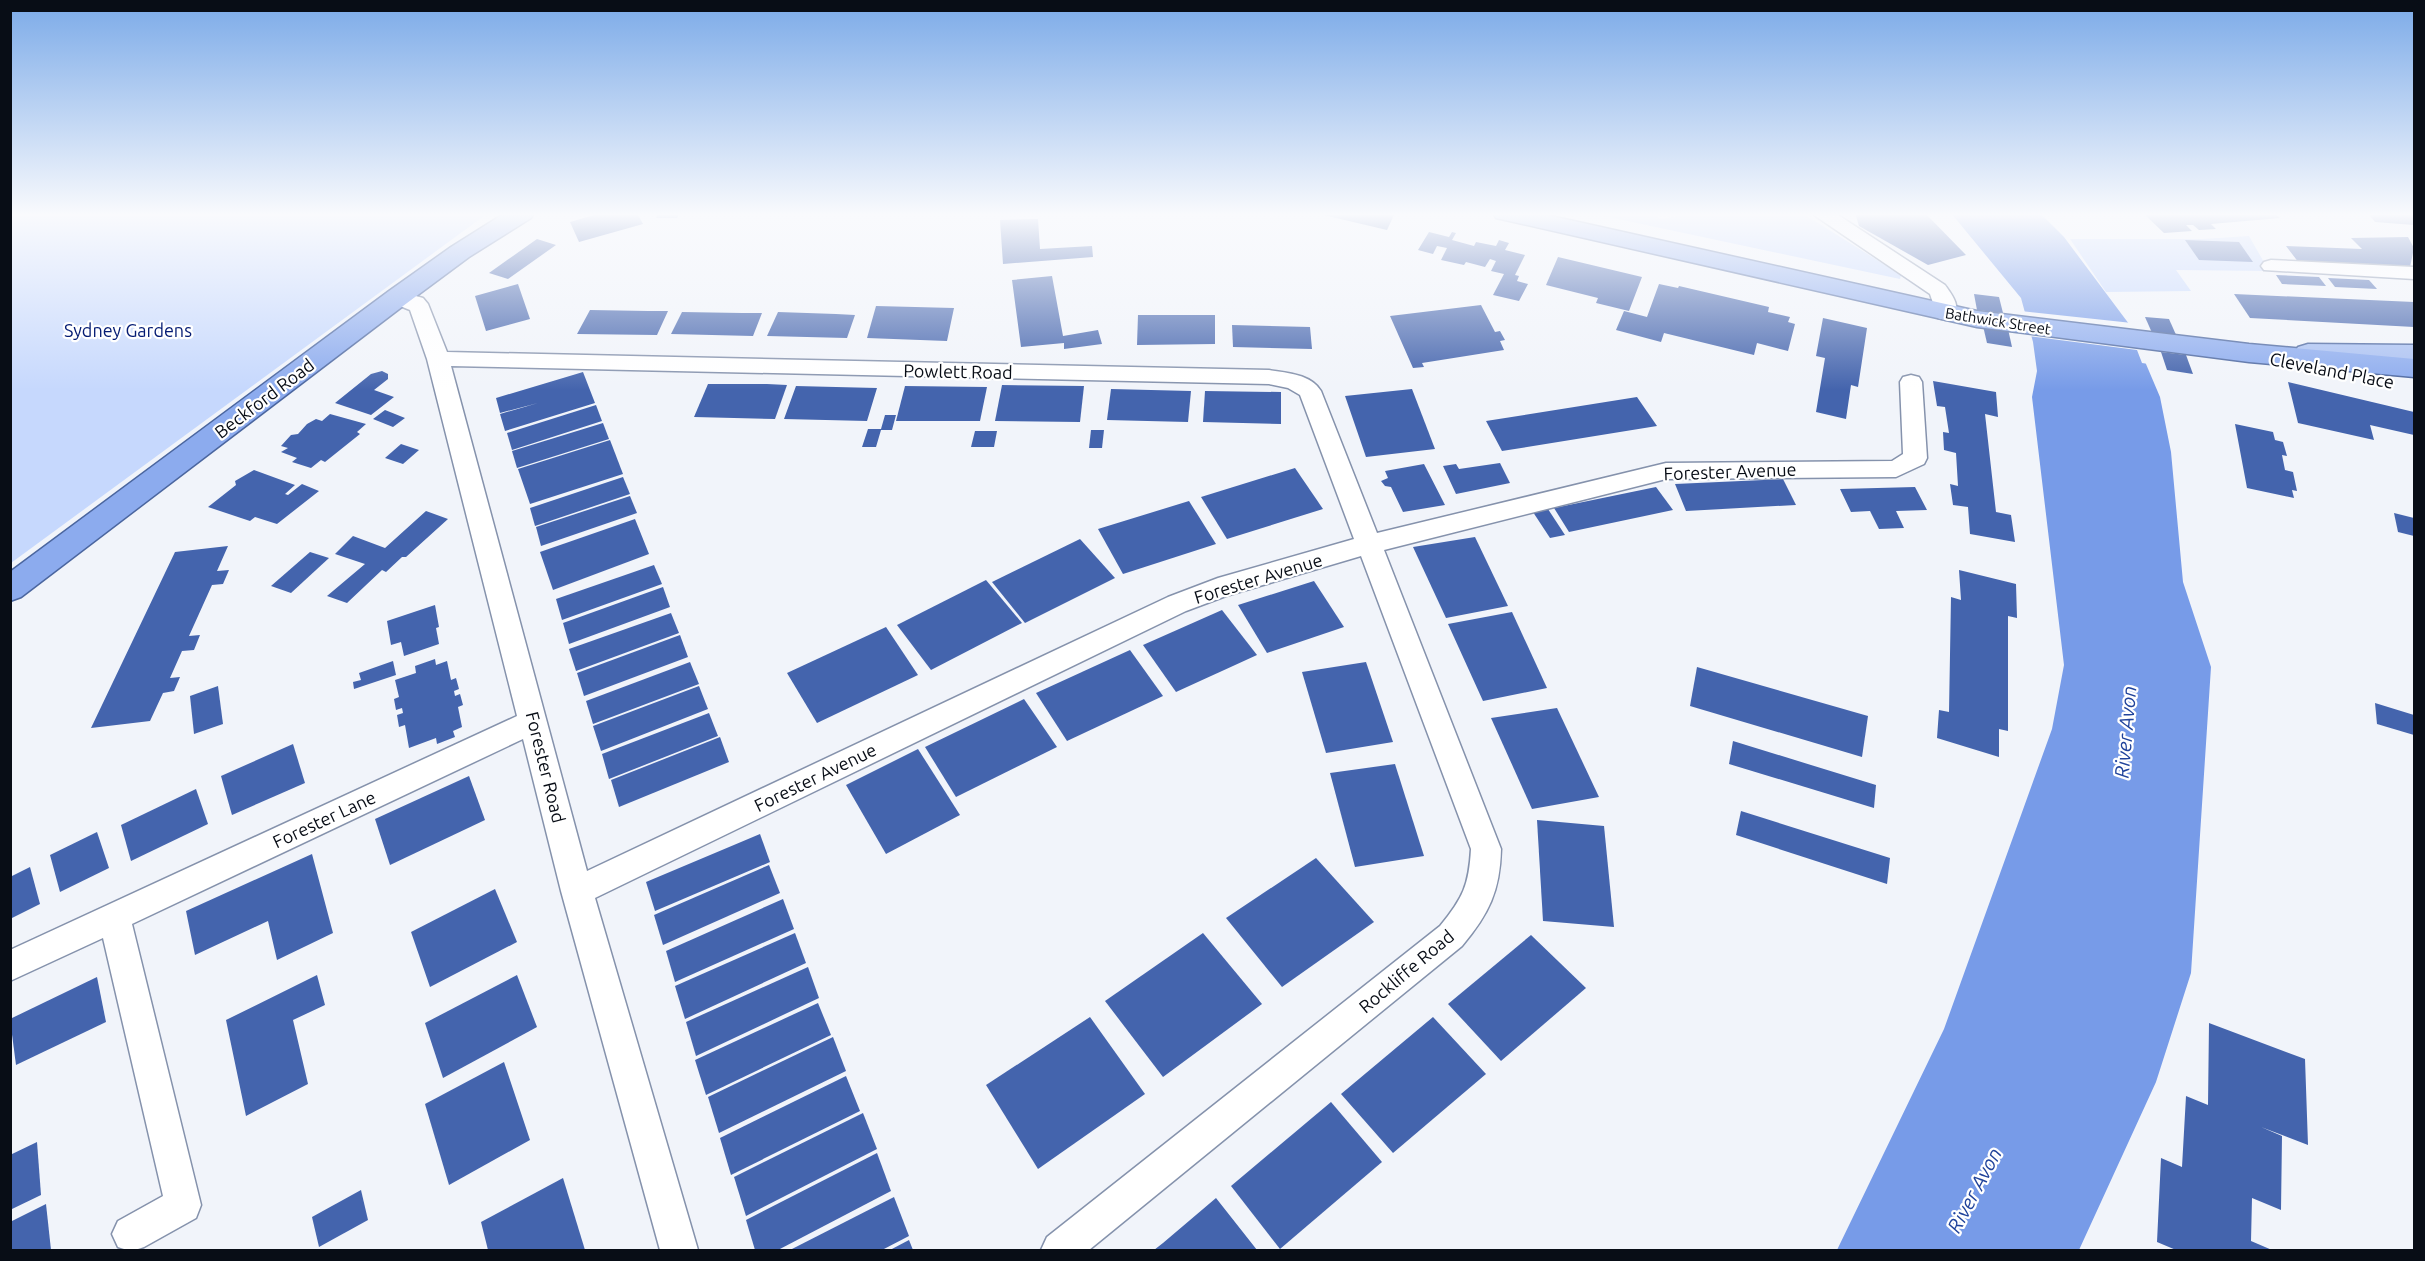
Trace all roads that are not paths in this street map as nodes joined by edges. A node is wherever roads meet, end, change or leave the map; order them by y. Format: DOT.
graph roads {
  1 [pos="433,272"];
  2 [pos="1765,272"];
  3 [pos="1910,272"];
  4 [pos="2391,272"];
  5 [pos="2415,273"];
  6 [pos="398,297"];
  7 [pos="1946,313"];
  8 [pos="2249,353"];
  9 [pos="2415,354"];
  10 [pos="438,359"];
  11 [pos="2415,368"];
  12 [pos="1911,381"];
  13 [pos="2415,387"];
  14 [pos="1371,544"];
  15 [pos="10,589"];
  16 [pos="534,721"];
  17 [pos="577,891"];
  18 [pos="114,916"];
  19 [pos="10,966"];
  20 [pos="131,1234"];
  21 [pos="679,1251"];
  22 [pos="1060,1251"];
  1 -- 6 [label="highway, Beckford Road"];
  2 -- 7 [label="highway, Bathwick Street"];
  3 -- 7 [label="street"];
  4 -- 5 [label="street"];
  6 -- 10 [label="street, Forester Road"];
  6 -- 15 [label="highway, Beckford Road"];
  7 -- 8 [label="highway, Bathwick Street"];
  8 -- 9 [label="main road, Cleveland Place"];
  8 -- 11 [label="highway, Cleveland Place"];
  8 -- 13 [label="highway, Cleveland Place"];
  10 -- 14 [label="street, Powlett Road"];
  10 -- 16 [label="street, Forester Road"];
  12 -- 14 [label="street, Forester Avenue"];
  14 -- 17 [label="street, Forester Avenue"];
  14 -- 22 [label="street, Rockliffe Road"];
  16 -- 17 [label="street, Forester Road"];
  16 -- 18 [label="street, Forester Lane"];
  17 -- 21 [label="street, Forester Road"];
  18 -- 19 [label="street, Forester Lane"];
  18 -- 20 [label="street"];
}
